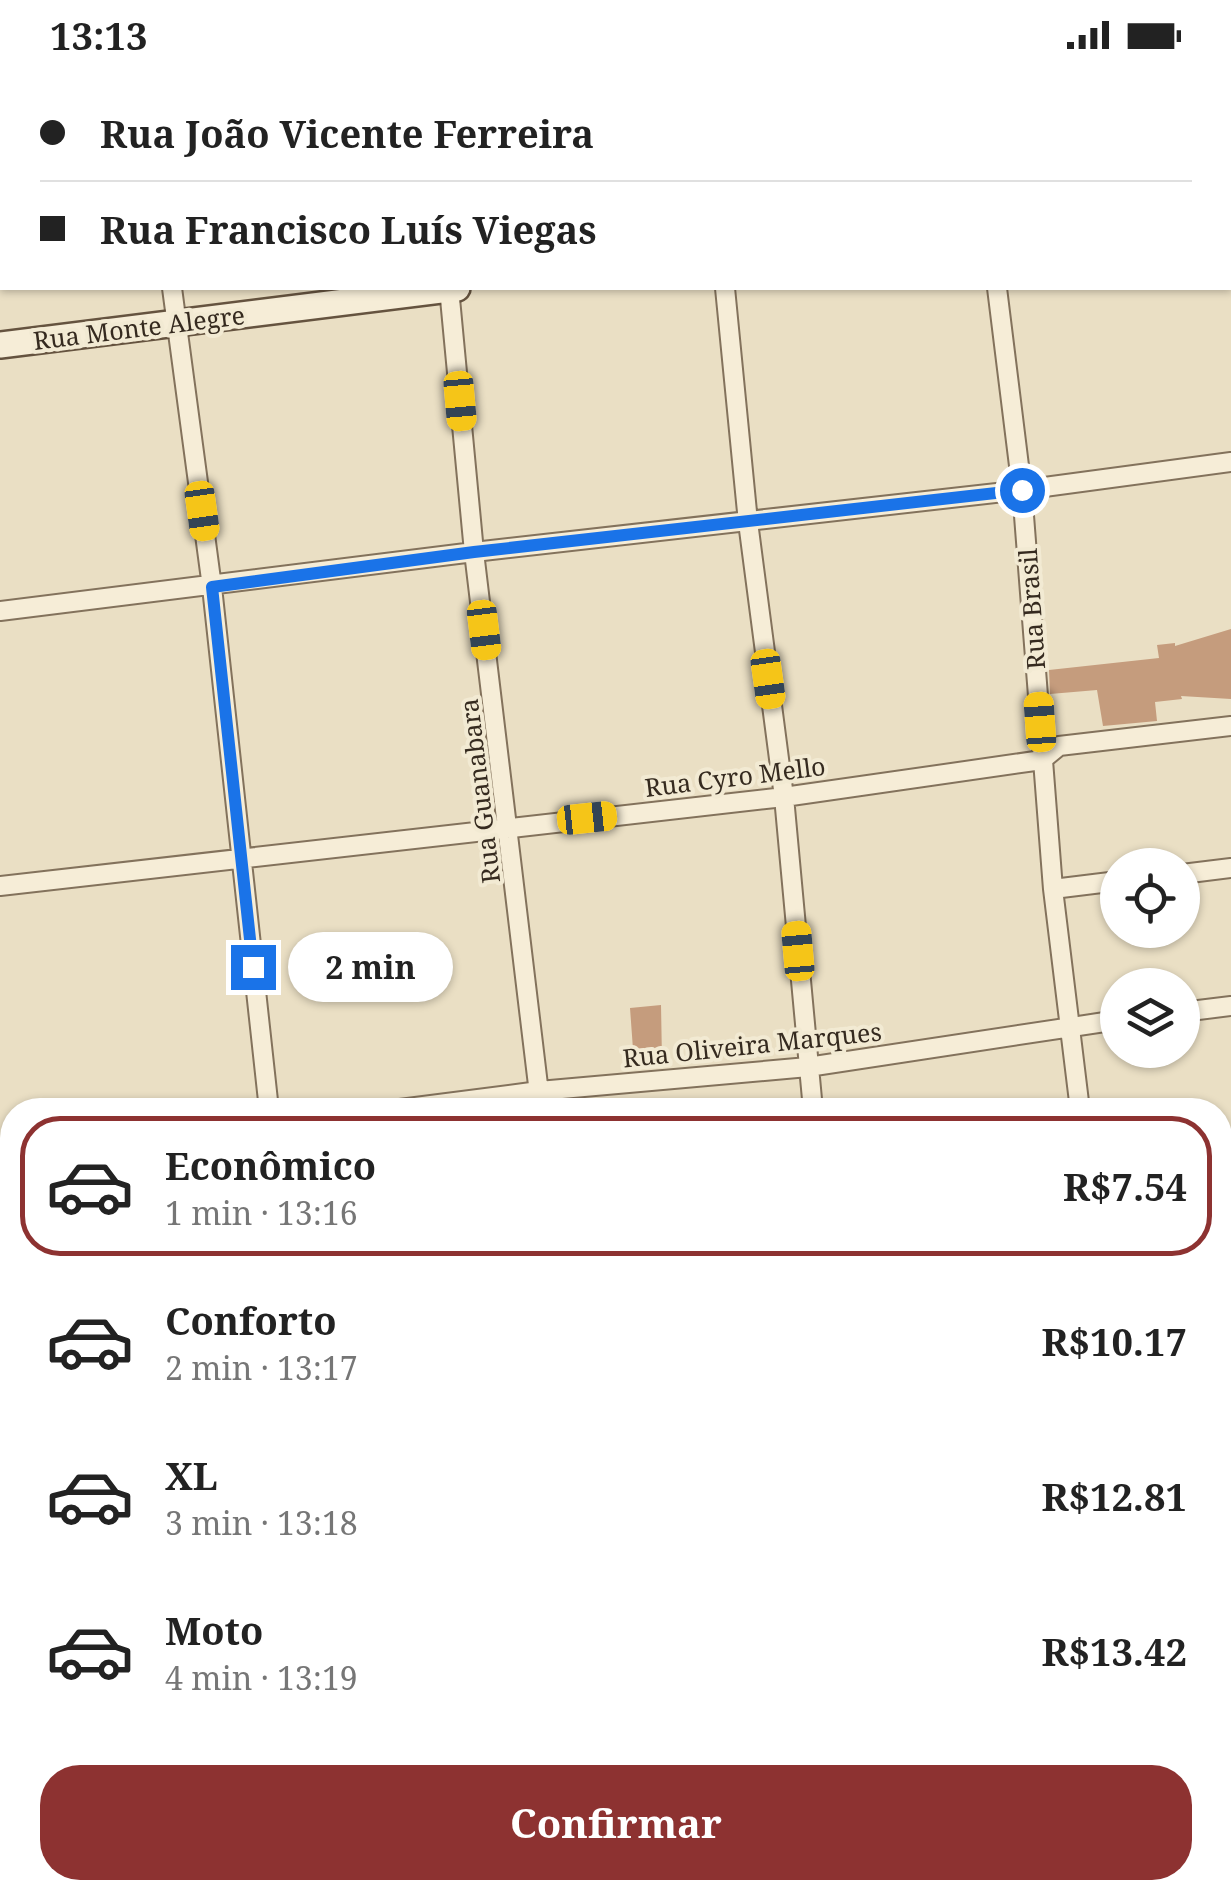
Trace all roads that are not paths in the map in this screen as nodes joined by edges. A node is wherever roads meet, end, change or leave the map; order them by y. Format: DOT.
graph roads {
  1 [pos="172,290"];
  2 [pos="433,290"];
  3 [pos="449,290"];
  4 [pos="725,290"];
  5 [pos="997,290"];
  6 [pos="174,322"];
  7 [pos="0,345"];
  8 [pos="1231,462"];
  9 [pos="1022,490"];
  10 [pos="748,522"];
  11 [pos="474,552"];
  12 [pos="212,587"];
  13 [pos="0,611"];
  14 [pos="1231,726"];
  15 [pos="1042,760"];
  16 [pos="784,797"];
  17 [pos="508,826"];
  18 [pos="241,859"];
  19 [pos="1231,868"];
  20 [pos="1200,872"];
  21 [pos="1100,884"];
  22 [pos="0,886"];
  23 [pos="1053,889"];
  24 [pos="1231,1006"];
  25 [pos="1200,1010"];
  26 [pos="1100,1022"];
  27 [pos="1070,1026"];
  28 [pos="808,1067"];
  29 [pos="269,1098"];
  30 [pos="540,1098"];
  31 [pos="564,1098"];
  32 [pos="812,1098"];
  33 [pos="1079,1098"];
  1 -- 6 [label="street"];
  2 -- 6 [label="street, Rua Monte Alegre"];
  3 -- 11 [label="street, Rua Guanabara"];
  4 -- 10 [label="street"];
  5 -- 9 [label="street, Rua Brasil"];
  6 -- 7 [label="street, Rua Monte Alegre"];
  6 -- 12 [label="street"];
  8 -- 9 [label="street"];
  9 -- 10 [label="street"];
  9 -- 15 [label="street, Rua Brasil"];
  10 -- 11 [label="street"];
  10 -- 16 [label="street"];
  11 -- 12 [label="street"];
  11 -- 17 [label="street, Rua Guanabara"];
  12 -- 13 [label="street"];
  12 -- 18 [label="street"];
  14 -- 15 [label="street, Rua Cyro Mello"];
  15 -- 16 [label="street, Rua Cyro Mello"];
  15 -- 23 [label="street, Rua Brasil"];
  16 -- 17 [label="street, Rua Cyro Mello"];
  16 -- 28 [label="street"];
  17 -- 18 [label="street, Rua Cyro Mello"];
  17 -- 30 [label="street, Rua Guanabara"];
  18 -- 22 [label="street, Rua Cyro Mello"];
  18 -- 29 [label="street"];
  19 -- 20 [label="street"];
  21 -- 23 [label="street"];
  23 -- 27 [label="street, Rua Brasil"];
  24 -- 25 [label="street"];
  26 -- 27 [label="street, Rua Oliveira Marques"];
  27 -- 28 [label="street, Rua Oliveira Marques"];
  27 -- 33 [label="street, Rua Brasil"];
  28 -- 31 [label="street, Rua Oliveira Marques"];
  28 -- 32 [label="street"];
}
